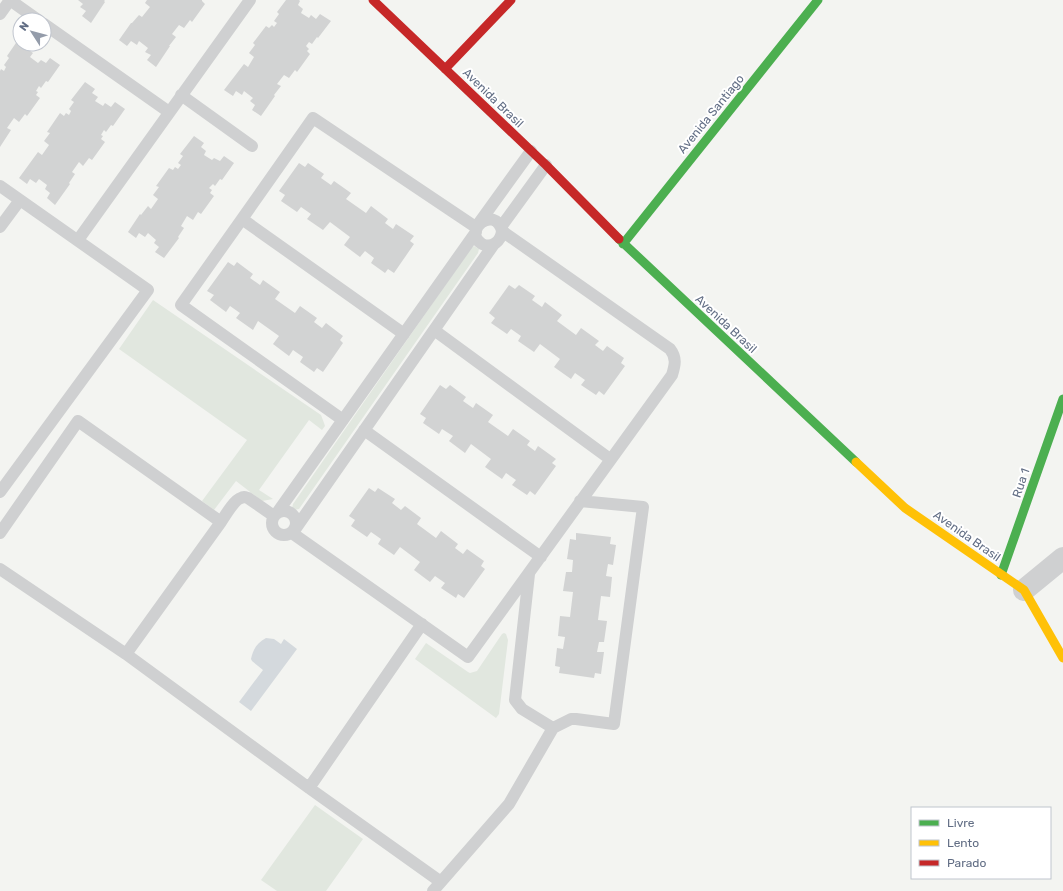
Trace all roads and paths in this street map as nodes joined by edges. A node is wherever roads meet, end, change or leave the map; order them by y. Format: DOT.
graph roads {
  1 [pos="10,0"];
  2 [pos="250,0"];
  3 [pos="373,0"];
  4 [pos="511,0"];
  5 [pos="818,0"];
  6 [pos="27,12"];
  7 [pos="0,14"];
  8 [pos="52,30"];
  9 [pos="445,69"];
  10 [pos="181,95"];
  11 [pos="169,112"];
  12 [pos="252,146"];
  13 [pos="531,151"];
  14 [pos="546,165"];
  15 [pos="0,186"];
  16 [pos="20,200"];
  17 [pos="242,219"];
  18 [pos="0,227"];
  19 [pos="477,228"];
  20 [pos="501,229"];
  21 [pos="78,240"];
  22 [pos="494,244"];
  23 [pos="623,244"];
  24 [pos="434,330"];
  25 [pos="404,334"];
  26 [pos="1063,399"];
  27 [pos="343,420"];
  28 [pos="364,430"];
  29 [pos="610,460"];
  30 [pos="0,492"];
  31 [pos="580,501"];
  32 [pos="275,515"];
  33 [pos="221,522"];
  34 [pos="294,530"];
  35 [pos="0,533"];
  36 [pos="541,557"];
  37 [pos="1063,558"];
  38 [pos="0,569"];
  39 [pos="529,572"];
  40 [pos="1002,575"];
  41 [pos="1024,590"];
  42 [pos="422,624"];
  43 [pos="126,654"];
  44 [pos="1063,658"];
  45 [pos="553,728"];
  46 [pos="309,788"];
  47 [pos="441,882"];
  48 [pos="433,891"];
  1 -- 6 [label="lane"];
  1 -- 7 [label="lane"];
  2 -- 10 [label="lane"];
  3 -- 9 [label="street, Avenida Brasil"];
  4 -- 9 [label="street"];
  5 -- 23 [label="street, Avenida Santiago"];
  8 -- 11 [label="lane"];
  9 -- 13 [label="street, Avenida Brasil"];
  10 -- 11 [label="lane"];
  10 -- 12 [label="lane"];
  11 -- 21 [label="lane"];
  13 -- 14 [label="street, Avenida Brasil"];
  13 -- 19 [label="lane"];
  14 -- 20 [label="lane"];
  14 -- 23 [label="street, Avenida Brasil"];
  15 -- 16 [label="lane"];
  16 -- 18 [label="lane"];
  16 -- 21 [label="lane"];
  17 -- 19 [label="lane"];
  17 -- 25 [label="lane"];
  17 -- 27 [label="lane"];
  19 -- 20 [label="lane"];
  19 -- 22 [label="lane"];
  19 -- 25 [label="lane"];
  20 -- 22 [label="lane"];
  20 -- 29 [label="lane"];
  21 -- 30 [label="lane"];
  22 -- 24 [label="lane"];
  23 -- 40 [label="street, Avenida Brasil"];
  24 -- 28 [label="lane"];
  24 -- 29 [label="lane"];
  25 -- 27 [label="lane"];
  26 -- 40 [label="street, Rua 1"];
  27 -- 32 [label="lane"];
  28 -- 34 [label="lane"];
  28 -- 36 [label="lane"];
  29 -- 31 [label="lane"];
  31 -- 36 [label="lane"];
  31 -- 45 [label="lane"];
  32 -- 33 [label="lane"];
  32 -- 34 [label="lane"];
  32 -- 34 [label="lane"];
  33 -- 35 [label="lane"];
  33 -- 43 [label="lane"];
  34 -- 42 [label="lane"];
  36 -- 39 [label="lane"];
  37 -- 41 [label="street"];
  38 -- 43 [label="lane"];
  39 -- 42 [label="lane"];
  39 -- 45 [label="lane"];
  40 -- 41 [label="street, Avenida Brasil"];
  41 -- 44 [label="street, Avenida Brasil"];
  42 -- 46 [label="lane"];
  43 -- 46 [label="lane"];
  45 -- 47 [label="lane"];
  46 -- 47 [label="lane"];
  47 -- 48 [label="lane"];
}
